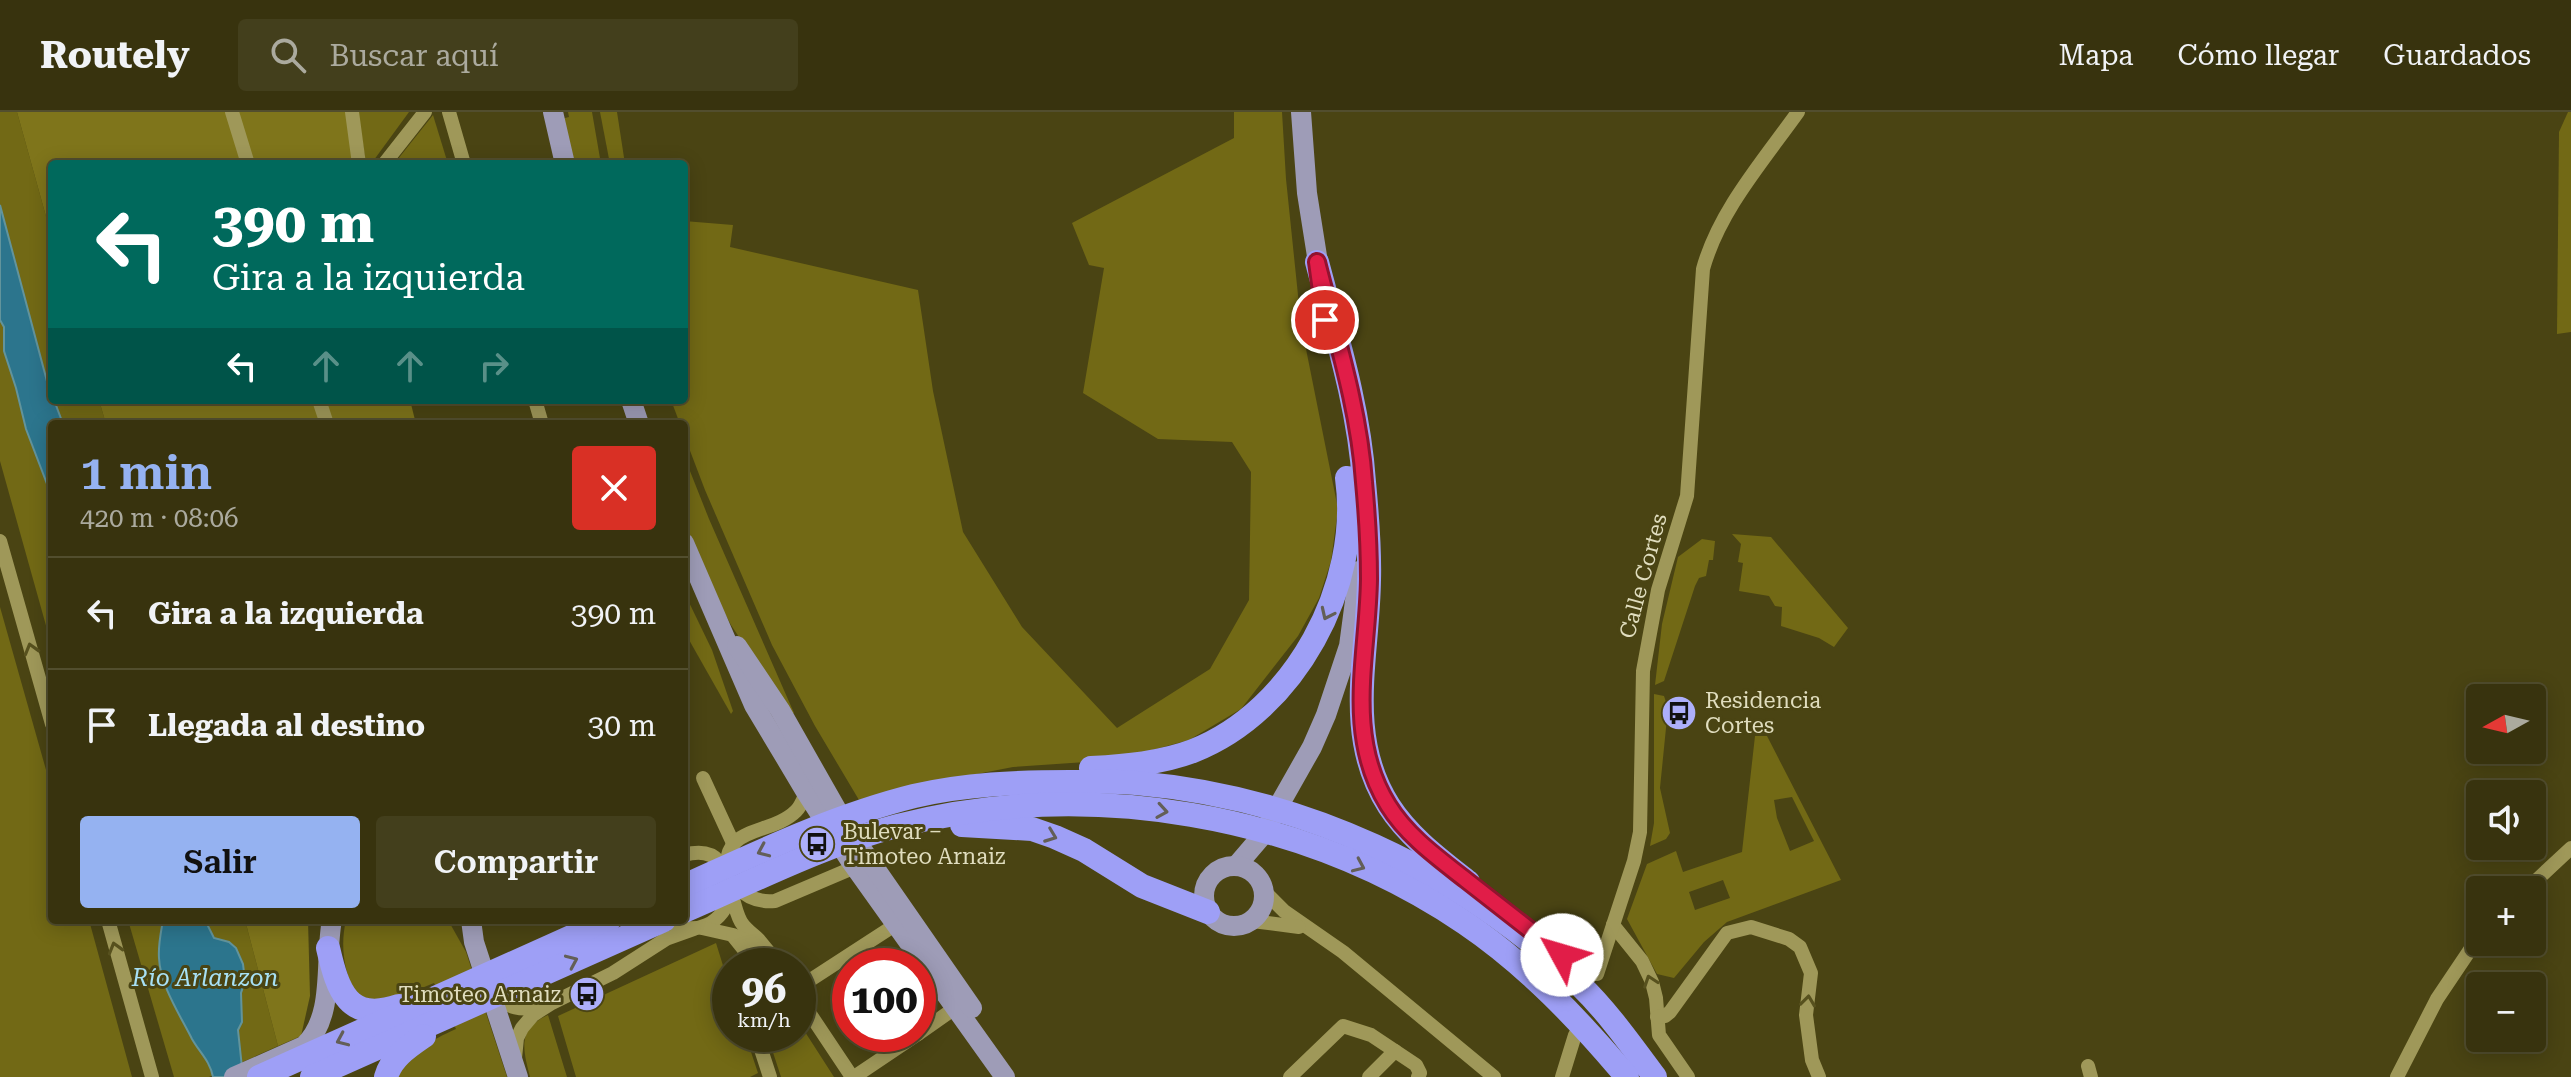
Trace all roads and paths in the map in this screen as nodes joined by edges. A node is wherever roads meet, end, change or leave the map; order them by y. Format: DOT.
graph roads {
  1 [pos="232,112"];
  2 [pos="352,112"];
  3 [pos="425,112"];
  4 [pos="449,112"];
  5 [pos="553,112"];
  6 [pos="1301,112"];
  7 [pos="1798,112"];
  8 [pos="247,160"];
  9 [pos="358,160"];
  10 [pos="387,160"];
  11 [pos="463,160"];
  12 [pos="564,160"];
  13 [pos="1317,262"];
  14 [pos="0,541"];
  15 [pos="688,553"];
  16 [pos="718,620"];
  17 [pos="48,710"];
  18 [pos="780,710"];
  19 [pos="703,778"];
  20 [pos="972,785"];
  21 [pos="806,792"];
  22 [pos="1290,825"];
  23 [pos="918,826"];
  24 [pos="733,843"];
  25 [pos="2571,848"];
  26 [pos="688,852"];
  27 [pos="854,867"];
  28 [pos="2541,876"];
  29 [pos="1252,877"];
  30 [pos="730,881"];
  31 [pos="688,884"];
  32 [pos="1208,912"];
  33 [pos="1252,921"];
  34 [pos="693,923"];
  35 [pos="109,924"];
  36 [pos="331,924"];
  37 [pos="460,924"];
  38 [pos="472,924"];
  39 [pos="601,924"];
  40 [pos="652,924"];
  41 [pos="656,924"];
  42 [pos="1613,925"];
  43 [pos="890,928"];
  44 [pos="1307,929"];
  45 [pos="733,935"];
  46 [pos="474,942"];
  47 [pos="328,948"];
  48 [pos="743,948"];
  49 [pos="761,948"];
  50 [pos="764,948"];
  51 [pos="2466,956"];
  52 [pos="636,958"];
  53 [pos="940,963"];
  54 [pos="816,976"];
  55 [pos="1593,986"];
  56 [pos="491,991"];
  57 [pos="550,1004"];
  58 [pos="440,1007"];
  59 [pos="955,1008"];
  60 [pos="1657,1017"];
  61 [pos="936,1021"];
  62 [pos="816,1023"];
  63 [pos="1577,1026"];
  64 [pos="1395,1051"];
  65 [pos="762,1052"];
  66 [pos="891,1052"];
  67 [pos="309,1064"];
  68 [pos="516,1072"];
  69 [pos="152,1077"];
  70 [pos="234,1077"];
  71 [pos="259,1077"];
  72 [pos="386,1077"];
  73 [pos="770,1077"];
  74 [pos="853,1077"];
  75 [pos="1005,1077"];
  76 [pos="1021,1077"];
  77 [pos="1290,1077"];
  78 [pos="1369,1077"];
  79 [pos="1418,1077"];
  80 [pos="1494,1077"];
  81 [pos="1562,1077"];
  82 [pos="1627,1077"];
  83 [pos="1655,1077"];
  84 [pos="1672,1077"];
  85 [pos="1688,1077"];
  86 [pos="1819,1077"];
  87 [pos="2397,1077"];
  1 -- 8 [label="street"];
  2 -- 9 [label="street"];
  3 -- 10 [label="street"];
  4 -- 11 [label="street"];
  5 -- 12 [label="main road"];
  6 -- 13 [label="main road"];
  7 -- 42 [label="street, Calle Cortes"];
  13 -- 20 [label="highway, one-way"];
  13 -- 29 [label="main road"];
  13 -- 55 [label="highway"];
  17 -- 14 [label="street, one-way"];
  15 -- 16 [label="main road"];
  16 -- 18 [label="main road"];
  16 -- 21 [label="main road"];
  18 -- 21 [label="street"];
  18 -- 53 [label="main road"];
  19 -- 24 [label="street"];
  20 -- 22 [label="highway"];
  20 -- 31 [label="highway, one-way"];
  21 -- 24 [label="street"];
  21 -- 27 [label="main road"];
  23 -- 22 [label="highway, one-way"];
  22 -- 55 [label="highway"];
  22 -- 63 [label="highway, one-way"];
  23 -- 32 [label="highway, one-way"];
  23 -- 34 [label="highway"];
  24 -- 30 [label="street"];
  25 -- 28 [label="street"];
  26 -- 30 [label="street"];
  27 -- 30 [label="street"];
  27 -- 43 [label="main road"];
  27 -- 53 [label="street"];
  29 -- 32 [label="main road"];
  29 -- 33 [label="main road"];
  29 -- 44 [label="street"];
  30 -- 34 [label="street"];
  30 -- 50 [label="street"];
  32 -- 33 [label="main road"];
  33 -- 44 [label="street"];
  34 -- 45 [label="street"];
  34 -- 52 [label="street"];
  69 -- 35 [label="street, one-way"];
  36 -- 47 [label="main road"];
  37 -- 46 [label="main road"];
  38 -- 46 [label="main road"];
  39 -- 58 [label="highway"];
  40 -- 52 [label="street"];
  58 -- 41 [label="highway, one-way"];
  42 -- 55 [label="street, Calle Cortes"];
  60 -- 42 [label="street, one-way"];
  43 -- 54 [label="street"];
  43 -- 59 [label="main road"];
  44 -- 80 [label="street"];
  45 -- 48 [label="street"];
  45 -- 49 [label="street"];
  46 -- 56 [label="main road"];
  47 -- 58 [label="highway"];
  47 -- 67 [label="main road"];
  51 -- 87 [label="street"];
  52 -- 57 [label="street"];
  53 -- 76 [label="main road"];
  55 -- 83 [label="highway"];
  55 -- 84 [label="highway"];
  56 -- 57 [label="street"];
  56 -- 68 [label="main road"];
  57 -- 68 [label="street"];
  58 -- 67 [label="highway"];
  58 -- 72 [label="highway"];
  59 -- 61 [label="street"];
  59 -- 75 [label="main road"];
  60 -- 85 [label="street"];
  86 -- 60 [label="street, one-way"];
  62 -- 74 [label="street"];
  63 -- 81 [label="street"];
  63 -- 82 [label="highway"];
  64 -- 77 [label="street"];
  64 -- 78 [label="street"];
  64 -- 79 [label="street"];
  65 -- 73 [label="street"];
  66 -- 74 [label="street"];
  67 -- 70 [label="main road"];
  67 -- 71 [label="highway"];
}
